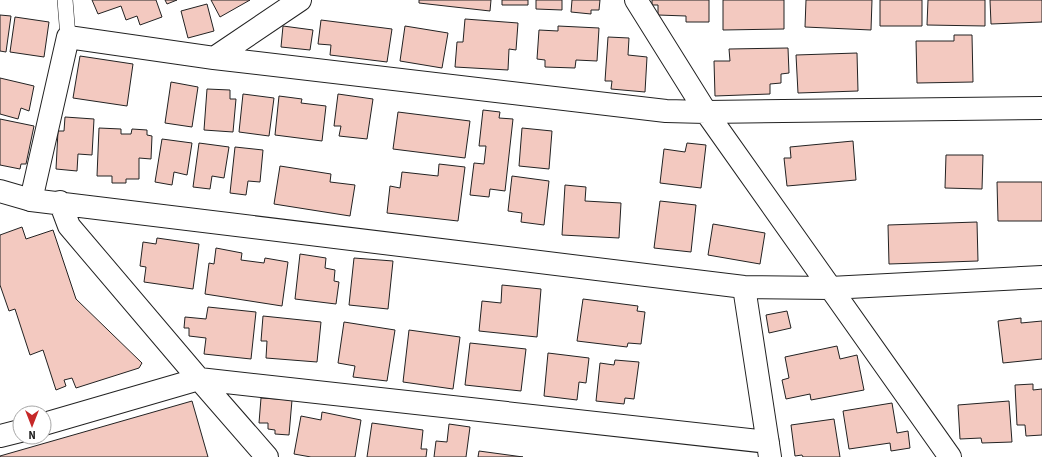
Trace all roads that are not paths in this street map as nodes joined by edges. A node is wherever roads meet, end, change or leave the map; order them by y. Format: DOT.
graph roads {
  1 [pos="65,0"];
  2 [pos="636,0"];
  3 [pos="292,2"];
  4 [pos="68,37"];
  5 [pos="214,58"];
  6 [pos="1042,108"];
  7 [pos="706,112"];
  8 [pos="0,192"];
  9 [pos="31,200"];
  10 [pos="60,202"];
  11 [pos="1042,277"];
  12 [pos="744,288"];
  13 [pos="830,288"];
  14 [pos="199,379"];
  15 [pos="52,422"];
  16 [pos="12,433"];
  17 [pos="0,436"];
  18 [pos="769,449"];
  19 [pos="267,457"];
  20 [pos="950,457"];
  1 -- 4 [label="lane"];
  2 -- 7 [label="street"];
  3 -- 5 [label="street"];
  4 -- 5 [label="street"];
  4 -- 9 [label="street"];
  5 -- 7 [label="street"];
  6 -- 7 [label="street"];
  7 -- 13 [label="street"];
  8 -- 9 [label="street"];
  9 -- 10 [label="street"];
  10 -- 12 [label="street"];
  10 -- 14 [label="street"];
  11 -- 13 [label="street"];
  12 -- 13 [label="street"];
  12 -- 18 [label="street"];
  13 -- 20 [label="street"];
  14 -- 15 [label="street"];
  14 -- 18 [label="street"];
  14 -- 19 [label="street"];
  16 -- 17 [label="street"];
}
